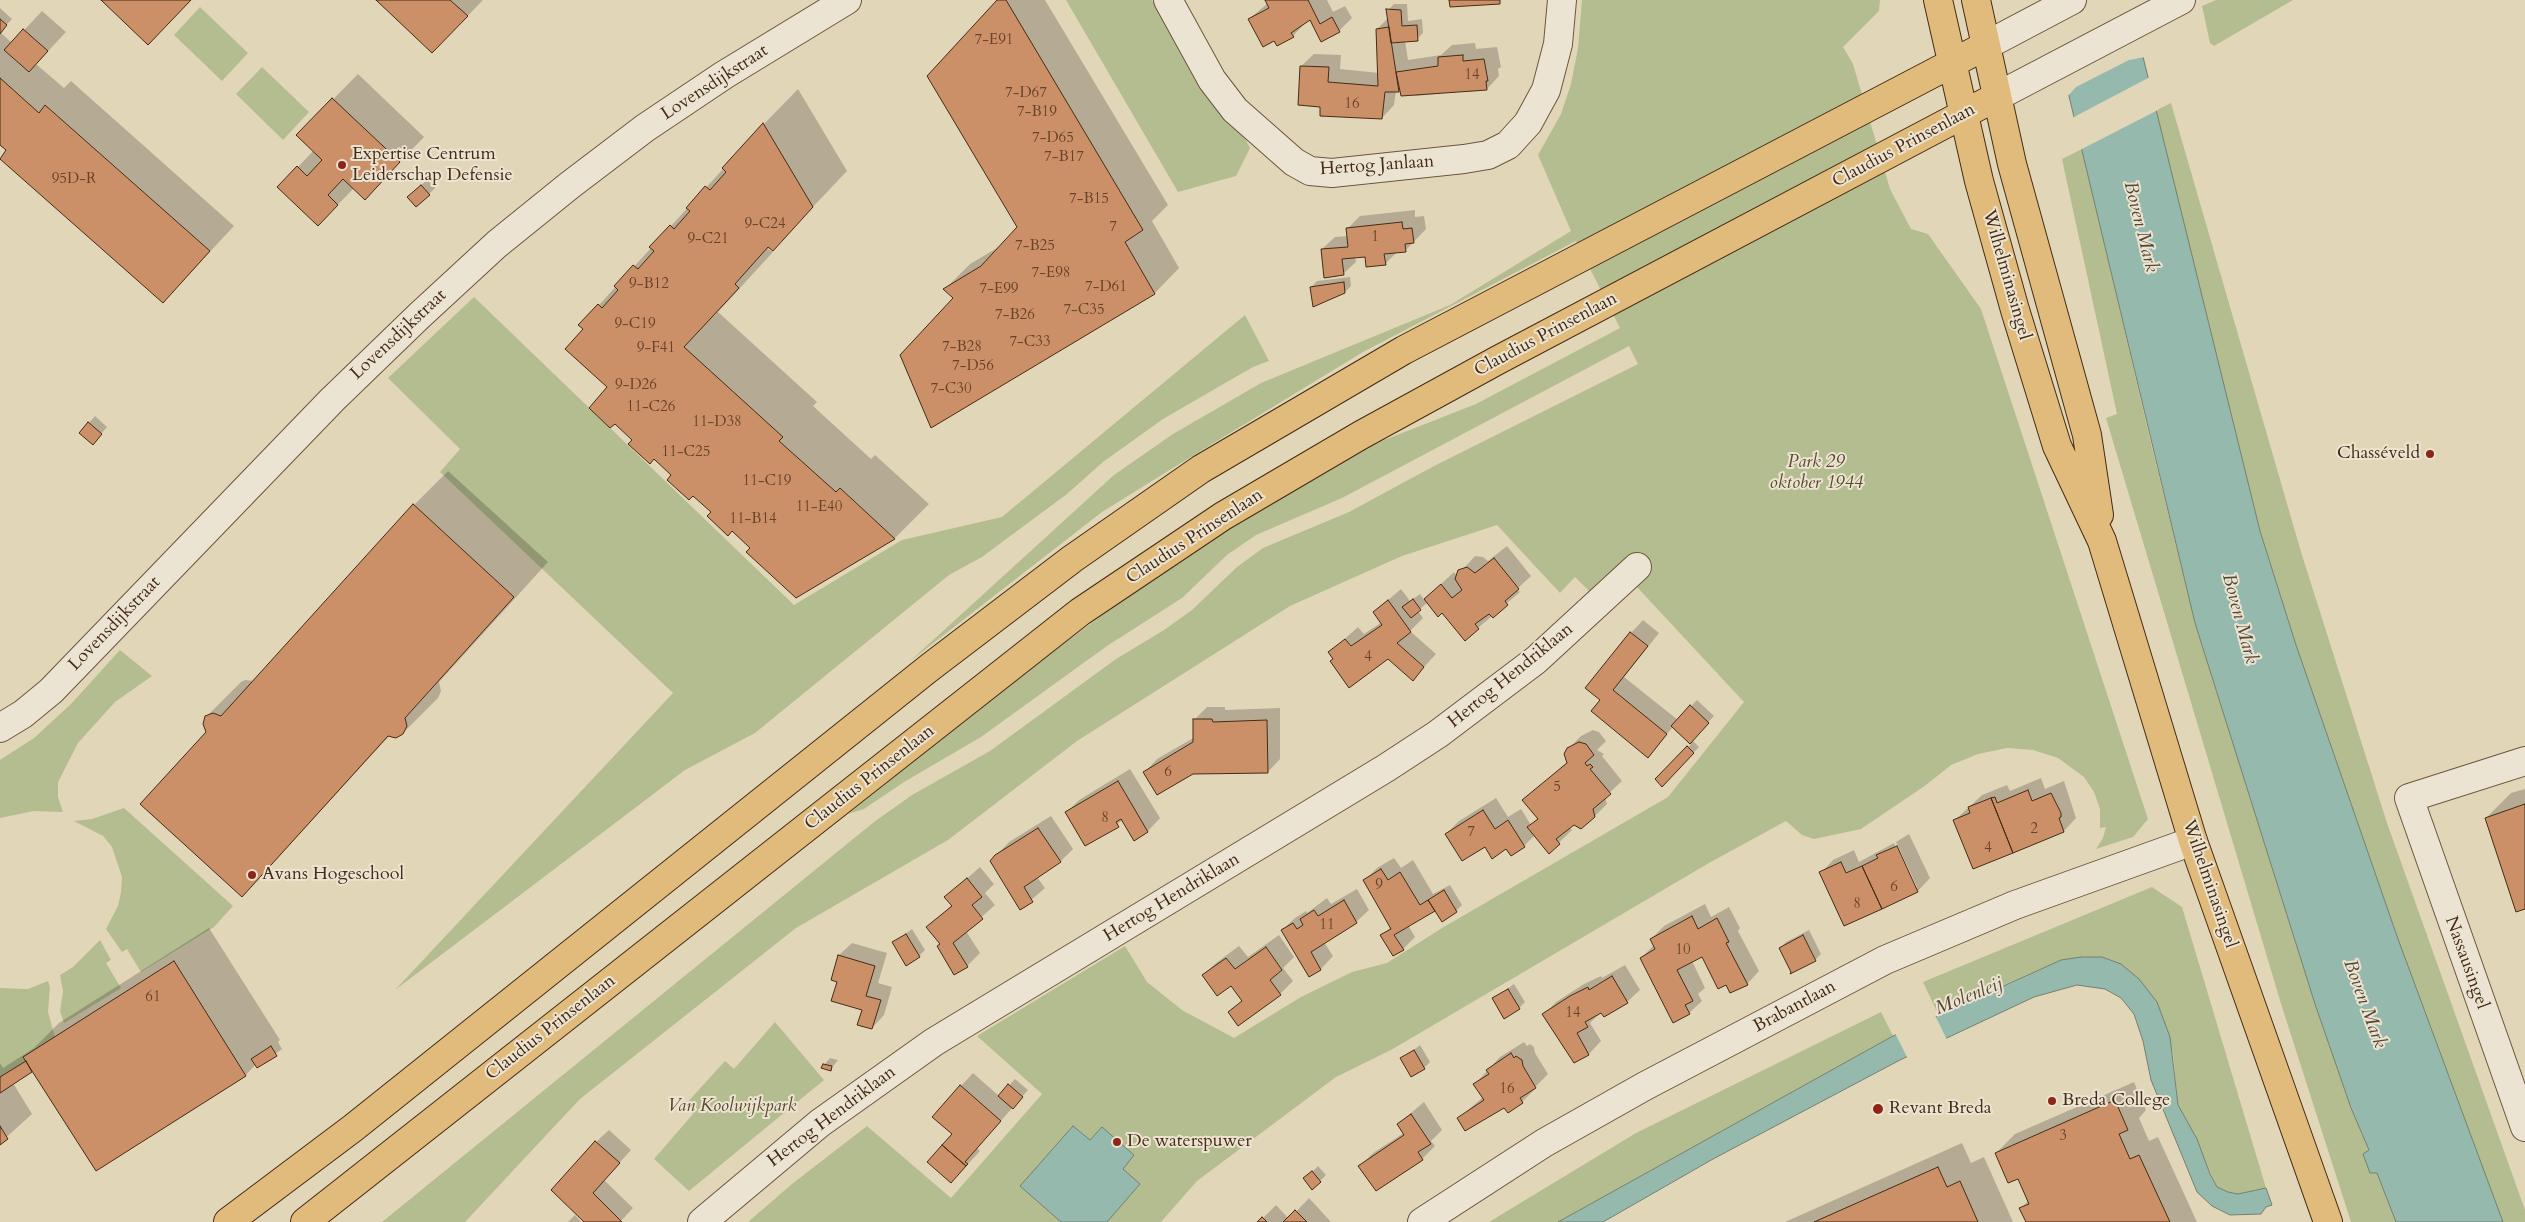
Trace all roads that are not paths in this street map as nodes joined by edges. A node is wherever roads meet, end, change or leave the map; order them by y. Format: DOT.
graph roads {
  1 [pos="847,0"];
  2 [pos="1168,0"];
  3 [pos="1562,0"];
  4 [pos="1938,0"];
  5 [pos="1976,0"];
  6 [pos="2072,0"];
  7 [pos="2181,0"];
  8 [pos="1985,46"];
  9 [pos="1953,63"];
  10 [pos="1996,97"];
  11 [pos="1964,114"];
  12 [pos="2102,541"];
  13 [pos="1637,567"];
  14 [pos="0,728"];
  15 [pos="2525,761"];
  16 [pos="2193,841"];
  17 [pos="2525,1127"];
  18 [pos="228,1222"];
  19 [pos="305,1222"];
  20 [pos="702,1222"];
  21 [pos="1422,1222"];
  22 [pos="2328,1222"];
  1 -- 14 [label="street, Lovensdijkstraat"];
  2 -- 3 [label="street, Hertog Janlaan"];
  4 -- 9 [label="main road, Wilhelminasingel"];
  5 -- 8 [label="main road, Wilhelminasingel"];
  6 -- 8 [label="street"];
  7 -- 10 [label="street, Claudius Prinsenlaan"];
  8 -- 9 [label="main road"];
  8 -- 10 [label="main road, Wilhelminasingel"];
  9 -- 11 [label="main road, Wilhelminasingel"];
  9 -- 18 [label="main road"];
  10 -- 11 [label="main road, Claudius Prinsenlaan"];
  10 -- 12 [label="main road, Wilhelminasingel"];
  11 -- 12 [label="main road, Wilhelminasingel"];
  11 -- 19 [label="main road, Claudius Prinsenlaan"];
  12 -- 16 [label="main road, Wilhelminasingel"];
  13 -- 20 [label="street, Hertog Hendriklaan"];
  15 -- 17 [label="street, Nassausingel"];
  16 -- 21 [label="street, Brabantlaan"];
  16 -- 22 [label="main road, Wilhelminasingel"];
}
